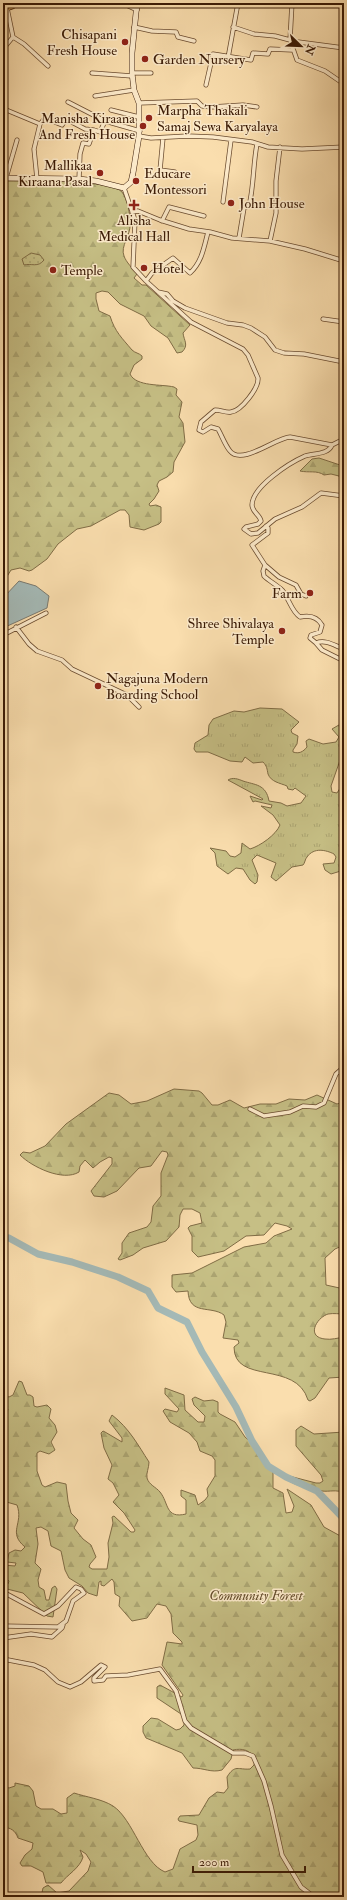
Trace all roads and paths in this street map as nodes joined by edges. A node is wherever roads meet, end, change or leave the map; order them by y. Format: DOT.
graph roads {
  1 [pos="15,3"];
  2 [pos="122,3"];
  3 [pos="137,3"];
  4 [pos="238,3"];
  5 [pos="292,3"];
  6 [pos="5,9"];
  7 [pos="137,10"];
  8 [pos="134,26"];
  9 [pos="233,28"];
  10 [pos="13,37"];
  11 [pos="291,40"];
  12 [pos="194,41"];
  13 [pos="344,48"];
  14 [pos="3,49"];
  15 [pos="292,50"];
  16 [pos="228,58"];
  17 [pos="48,66"];
  18 [pos="92,73"];
  19 [pos="151,73"];
  20 [pos="132,75"];
  21 [pos="344,84"];
  22 [pos="206,85"];
  23 [pos="134,90"];
  24 [pos="95,96"];
  25 [pos="68,102"];
  26 [pos="139,103"];
  27 [pos="257,108"];
  28 [pos="4,109"];
  29 [pos="111,110"];
  30 [pos="140,117"];
  31 [pos="105,121"];
  32 [pos="40,124"];
  33 [pos="94,130"];
  34 [pos="139,134"];
  35 [pos="163,138"];
  36 [pos="17,140"];
  37 [pos="231,140"];
  38 [pos="257,144"];
  39 [pos="344,146"];
  40 [pos="280,147"];
  41 [pos="175,172"];
  42 [pos="5,178"];
  43 [pos="37,179"];
  44 [pos="79,179"];
  45 [pos="124,188"];
  46 [pos="223,202"];
  47 [pos="132,212"];
  48 [pos="204,216"];
  49 [pos="162,221"];
  50 [pos="208,232"];
  51 [pos="239,238"];
  52 [pos="270,241"];
  53 [pos="344,261"];
  54 [pos="146,281"];
  55 [pos="157,291"];
  56 [pos="323,319"];
  57 [pos="344,322"];
  58 [pos="344,362"];
  59 [pos="344,442"];
  60 [pos="332,445"];
  61 [pos="344,496"];
  62 [pos="266,526"];
  63 [pos="265,565"];
  64 [pos="306,596"];
  65 [pos="46,613"];
  66 [pos="16,627"];
  67 [pos="3,635"];
  68 [pos="316,643"];
  69 [pos="344,648"];
  70 [pos="344,661"];
  71 [pos="139,706"];
  72 [pos="344,1067"];
  73 [pos="250,1109"];
  74 [pos="3,1592"];
  75 [pos="63,1625"];
  76 [pos="3,1626"];
  77 [pos="3,1638"];
  78 [pos="3,1659"];
  79 [pos="314,1897"];
  1 -- 6 [label="main road"];
  2 -- 7 [label="street"];
  3 -- 7 [label="main road"];
  4 -- 9 [label="street"];
  5 -- 11 [label="street"];
  6 -- 10 [label="street"];
  7 -- 8 [label="main road"];
  8 -- 12 [label="street"];
  8 -- 20 [label="main road"];
  9 -- 11 [label="street"];
  9 -- 16 [label="street"];
  10 -- 14 [label="street"];
  10 -- 17 [label="street"];
  11 -- 13 [label="street"];
  11 -- 15 [label="street"];
  15 -- 16 [label="street"];
  15 -- 21 [label="street"];
  16 -- 22 [label="street"];
  18 -- 20 [label="street"];
  19 -- 20 [label="street"];
  20 -- 23 [label="main road"];
  23 -- 24 [label="street"];
  23 -- 26 [label="main road"];
  25 -- 31 [label="street"];
  26 -- 27 [label="street"];
  26 -- 30 [label="main road"];
  28 -- 32 [label="street"];
  29 -- 30 [label="street"];
  30 -- 34 [label="main road"];
  31 -- 33 [label="street"];
  31 -- 34 [label="street"];
  32 -- 33 [label="street"];
  32 -- 43 [label="street"];
  33 -- 44 [label="street"];
  34 -- 35 [label="street"];
  34 -- 45 [label="main road"];
  35 -- 37 [label="street"];
  35 -- 41 [label="street"];
  36 -- 42 [label="street"];
  37 -- 38 [label="street"];
  37 -- 46 [label="street"];
  38 -- 40 [label="street"];
  38 -- 51 [label="street"];
  39 -- 40 [label="street"];
  40 -- 52 [label="street"];
  42 -- 43 [label="main road"];
  43 -- 44 [label="main road"];
  44 -- 45 [label="main road"];
  45 -- 47 [label="street"];
  47 -- 49 [label="street"];
  47 -- 54 [label="street"];
  48 -- 49 [label="street"];
  49 -- 50 [label="street"];
  50 -- 51 [label="street"];
  50 -- 54 [label="street"];
  51 -- 52 [label="street"];
  52 -- 53 [label="street"];
  54 -- 55 [label="street"];
  55 -- 58 [label="street"];
  55 -- 60 [label="street"];
  56 -- 57 [label="street"];
  59 -- 60 [label="street"];
  60 -- 62 [label="street"];
  61 -- 62 [label="street"];
  62 -- 63 [label="street"];
  63 -- 64 [label="street"];
  63 -- 68 [label="street"];
  65 -- 66 [label="street"];
  66 -- 67 [label="street"];
  66 -- 71 [label="street"];
  68 -- 69 [label="street"];
  68 -- 70 [label="street"];
  72 -- 73 [label="street"];
  74 -- 75 [label="street"];
  75 -- 76 [label="street"];
  75 -- 77 [label="street"];
  78 -- 79 [label="street"];
}
